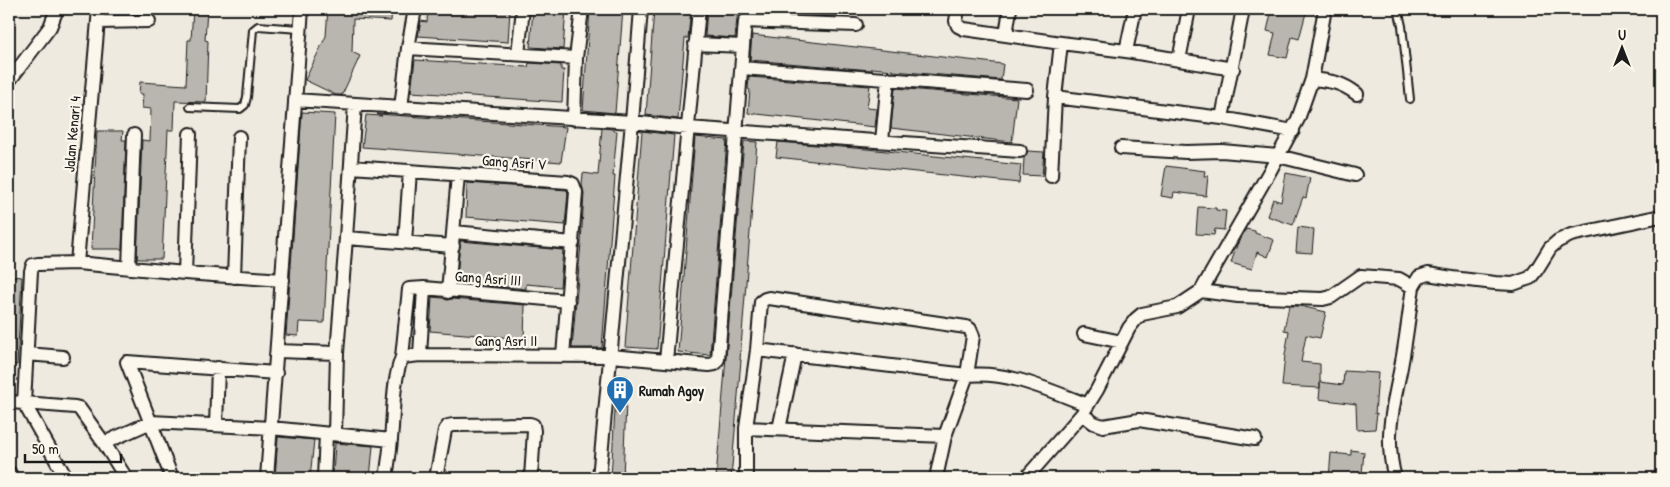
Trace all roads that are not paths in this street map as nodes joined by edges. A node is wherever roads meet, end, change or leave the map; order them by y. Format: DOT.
graph roads {
  1 [pos="57,9"];
  2 [pos="99,9"];
  3 [pos="302,9"];
  4 [pos="415,9"];
  5 [pos="523,9"];
  6 [pos="582,9"];
  7 [pos="641,9"];
  8 [pos="699,9"];
  9 [pos="958,9"];
  10 [pos="1010,9"];
  11 [pos="1135,9"];
  12 [pos="1189,9"];
  13 [pos="1243,9"];
  14 [pos="1325,9"];
  15 [pos="1398,9"];
  16 [pos="746,15"];
  17 [pos="149,21"];
  18 [pos="98,22"];
  19 [pos="856,26"];
  20 [pos="300,29"];
  21 [pos="1006,35"];
  22 [pos="696,44"];
  23 [pos="1061,44"];
  24 [pos="743,46"];
  25 [pos="408,48"];
  26 [pos="1126,51"];
  27 [pos="518,54"];
  28 [pos="576,58"];
  29 [pos="1179,60"];
  30 [pos="742,68"];
  31 [pos="1233,68"];
  32 [pos="888,79"];
  33 [pos="1312,80"];
  34 [pos="9,81"];
  35 [pos="1027,90"];
  36 [pos="1357,94"];
  37 [pos="1055,97"];
  38 [pos="1410,99"];
  39 [pos="295,100"];
  40 [pos="354,104"];
  41 [pos="190,107"];
  42 [pos="401,108"];
  43 [pos="1222,118"];
  44 [pos="574,120"];
  45 [pos="632,122"];
  46 [pos="688,128"];
  47 [pos="1293,131"];
  48 [pos="737,132"];
  49 [pos="190,134"];
  50 [pos="134,135"];
  51 [pos="239,137"];
  52 [pos="882,141"];
  53 [pos="1121,148"];
  54 [pos="1020,151"];
  55 [pos="1278,156"];
  56 [pos="351,167"];
  57 [pos="410,171"];
  58 [pos="1355,174"];
  59 [pos="458,175"];
  60 [pos="1051,176"];
  61 [pos="1661,216"];
  62 [pos="454,232"];
  63 [pos="346,238"];
  64 [pos="405,242"];
  65 [pos="573,243"];
  66 [pos="453,246"];
  67 [pos="77,263"];
  68 [pos="129,267"];
  69 [pos="185,273"];
  70 [pos="234,277"];
  71 [pos="283,280"];
  72 [pos="1413,287"];
  73 [pos="424,288"];
  74 [pos="1201,291"];
  75 [pos="448,292"];
  76 [pos="568,300"];
  77 [pos="1084,334"];
  78 [pos="1122,342"];
  79 [pos="757,350"];
  80 [pos="277,351"];
  81 [pos="336,353"];
  82 [pos="27,354"];
  83 [pos="795,354"];
  84 [pos="420,355"];
  85 [pos="563,356"];
  86 [pos="611,356"];
  87 [pos="63,357"];
  88 [pos="402,357"];
  89 [pos="666,361"];
  90 [pos="218,368"];
  91 [pos="276,372"];
  92 [pos="967,375"];
  93 [pos="9,402"];
  94 [pos="24,403"];
  95 [pos="1085,409"];
  96 [pos="151,422"];
  97 [pos="216,425"];
  98 [pos="271,428"];
  99 [pos="746,428"];
  100 [pos="780,429"];
  101 [pos="330,434"];
  102 [pos="945,436"];
  103 [pos="1255,439"];
  104 [pos="391,440"];
  105 [pos="104,443"];
  106 [pos="9,472"];
  107 [pos="12,478"];
  108 [pos="66,478"];
  109 [pos="126,478"];
  110 [pos="172,478"];
  111 [pos="267,478"];
  112 [pos="324,478"];
  113 [pos="386,478"];
  114 [pos="436,478"];
  115 [pos="531,478"];
  116 [pos="598,478"];
  117 [pos="746,478"];
  118 [pos="936,478"];
  119 [pos="1026,478"];
  120 [pos="1395,478"];
  1 -- 34 [label="street"];
  2 -- 18 [label="street, Jalan Kenari 4"];
  3 -- 20 [label="street"];
  4 -- 25 [label="street"];
  5 -- 27 [label="street"];
  6 -- 28 [label="street"];
  7 -- 45 [label="street"];
  8 -- 22 [label="street"];
  9 -- 21 [label="street"];
  10 -- 21 [label="street"];
  11 -- 26 [label="street"];
  12 -- 29 [label="street"];
  13 -- 31 [label="street"];
  14 -- 33 [label="street"];
  15 -- 38 [label="lane"];
  16 -- 19 [label="street"];
  16 -- 24 [label="street"];
  17 -- 18 [label="street"];
  18 -- 67 [label="street, Jalan Kenari 4"];
  20 -- 39 [label="street"];
  20 -- 41 [label="lane"];
  21 -- 23 [label="street"];
  22 -- 24 [label="street"];
  22 -- 46 [label="street"];
  23 -- 26 [label="street"];
  23 -- 37 [label="street"];
  24 -- 30 [label="street"];
  25 -- 27 [label="street"];
  25 -- 42 [label="street"];
  26 -- 29 [label="street"];
  27 -- 28 [label="street"];
  28 -- 44 [label="street"];
  29 -- 31 [label="street"];
  30 -- 32 [label="street"];
  30 -- 48 [label="street"];
  31 -- 43 [label="street"];
  32 -- 35 [label="street"];
  32 -- 52 [label="street"];
  33 -- 36 [label="street"];
  33 -- 47 [label="street"];
  37 -- 43 [label="street"];
  37 -- 60 [label="street"];
  39 -- 40 [label="street"];
  39 -- 71 [label="street"];
  40 -- 42 [label="street"];
  40 -- 56 [label="street"];
  42 -- 44 [label="street"];
  43 -- 47 [label="street"];
  44 -- 45 [label="street"];
  45 -- 46 [label="street"];
  45 -- 86 [label="street"];
  46 -- 48 [label="street"];
  46 -- 89 [label="street"];
  47 -- 55 [label="street"];
  48 -- 52 [label="street"];
  48 -- 89 [label="street, Gang Asri II"];
  49 -- 69 [label="street"];
  50 -- 68 [label="street"];
  51 -- 70 [label="street"];
  52 -- 54 [label="street"];
  53 -- 55 [label="street"];
  55 -- 58 [label="street"];
  55 -- 74 [label="street"];
  56 -- 57 [label="street, Gang Asri V"];
  56 -- 63 [label="street"];
  57 -- 59 [label="street, Gang Asri V"];
  57 -- 64 [label="street"];
  59 -- 62 [label="street"];
  59 -- 65 [label="street, Gang Asri V"];
  61 -- 72 [label="street"];
  62 -- 65 [label="street"];
  62 -- 66 [label="street"];
  63 -- 64 [label="street"];
  63 -- 81 [label="street"];
  64 -- 66 [label="street"];
  65 -- 76 [label="street"];
  66 -- 75 [label="street"];
  67 -- 68 [label="street"];
  67 -- 82 [label="street"];
  68 -- 69 [label="street"];
  69 -- 70 [label="street"];
  70 -- 71 [label="street"];
  71 -- 80 [label="street"];
  72 -- 74 [label="street"];
  72 -- 120 [label="street"];
  73 -- 75 [label="street, Gang Asri III"];
  73 -- 84 [label="street"];
  73 -- 88 [label="street, Gang Asri III"];
  74 -- 78 [label="street"];
  75 -- 76 [label="street, Gang Asri III"];
  76 -- 85 [label="street"];
  77 -- 78 [label="street"];
  78 -- 95 [label="street"];
  79 -- 83 [label="street"];
  79 -- 92 [label="street"];
  79 -- 99 [label="street"];
  80 -- 81 [label="street"];
  80 -- 91 [label="street"];
  81 -- 101 [label="street"];
  82 -- 87 [label="street"];
  82 -- 94 [label="street"];
  83 -- 92 [label="street"];
  83 -- 100 [label="street"];
  84 -- 85 [label="street, Gang Asri II"];
  84 -- 88 [label="street, Gang Asri II"];
  85 -- 86 [label="street, Gang Asri II"];
  86 -- 89 [label="street, Gang Asri II"];
  86 -- 116 [label="street"];
  88 -- 104 [label="street"];
  90 -- 91 [label="street"];
  90 -- 96 [label="street"];
  90 -- 97 [label="street"];
  91 -- 98 [label="street"];
  92 -- 95 [label="street"];
  92 -- 102 [label="street"];
  93 -- 94 [label="street"];
  94 -- 105 [label="street"];
  94 -- 108 [label="street"];
  95 -- 103 [label="street"];
  95 -- 119 [label="street"];
  96 -- 97 [label="street"];
  96 -- 105 [label="street"];
  96 -- 110 [label="street"];
  97 -- 98 [label="street"];
  98 -- 101 [label="street"];
  98 -- 111 [label="street"];
  99 -- 100 [label="street"];
  99 -- 117 [label="street"];
  100 -- 102 [label="street"];
  101 -- 104 [label="street"];
  101 -- 112 [label="street"];
  102 -- 118 [label="street"];
  104 -- 113 [label="street"];
  105 -- 109 [label="street"];
  106 -- 107 [label="street"];
  114 -- 115 [label="street"];
}
